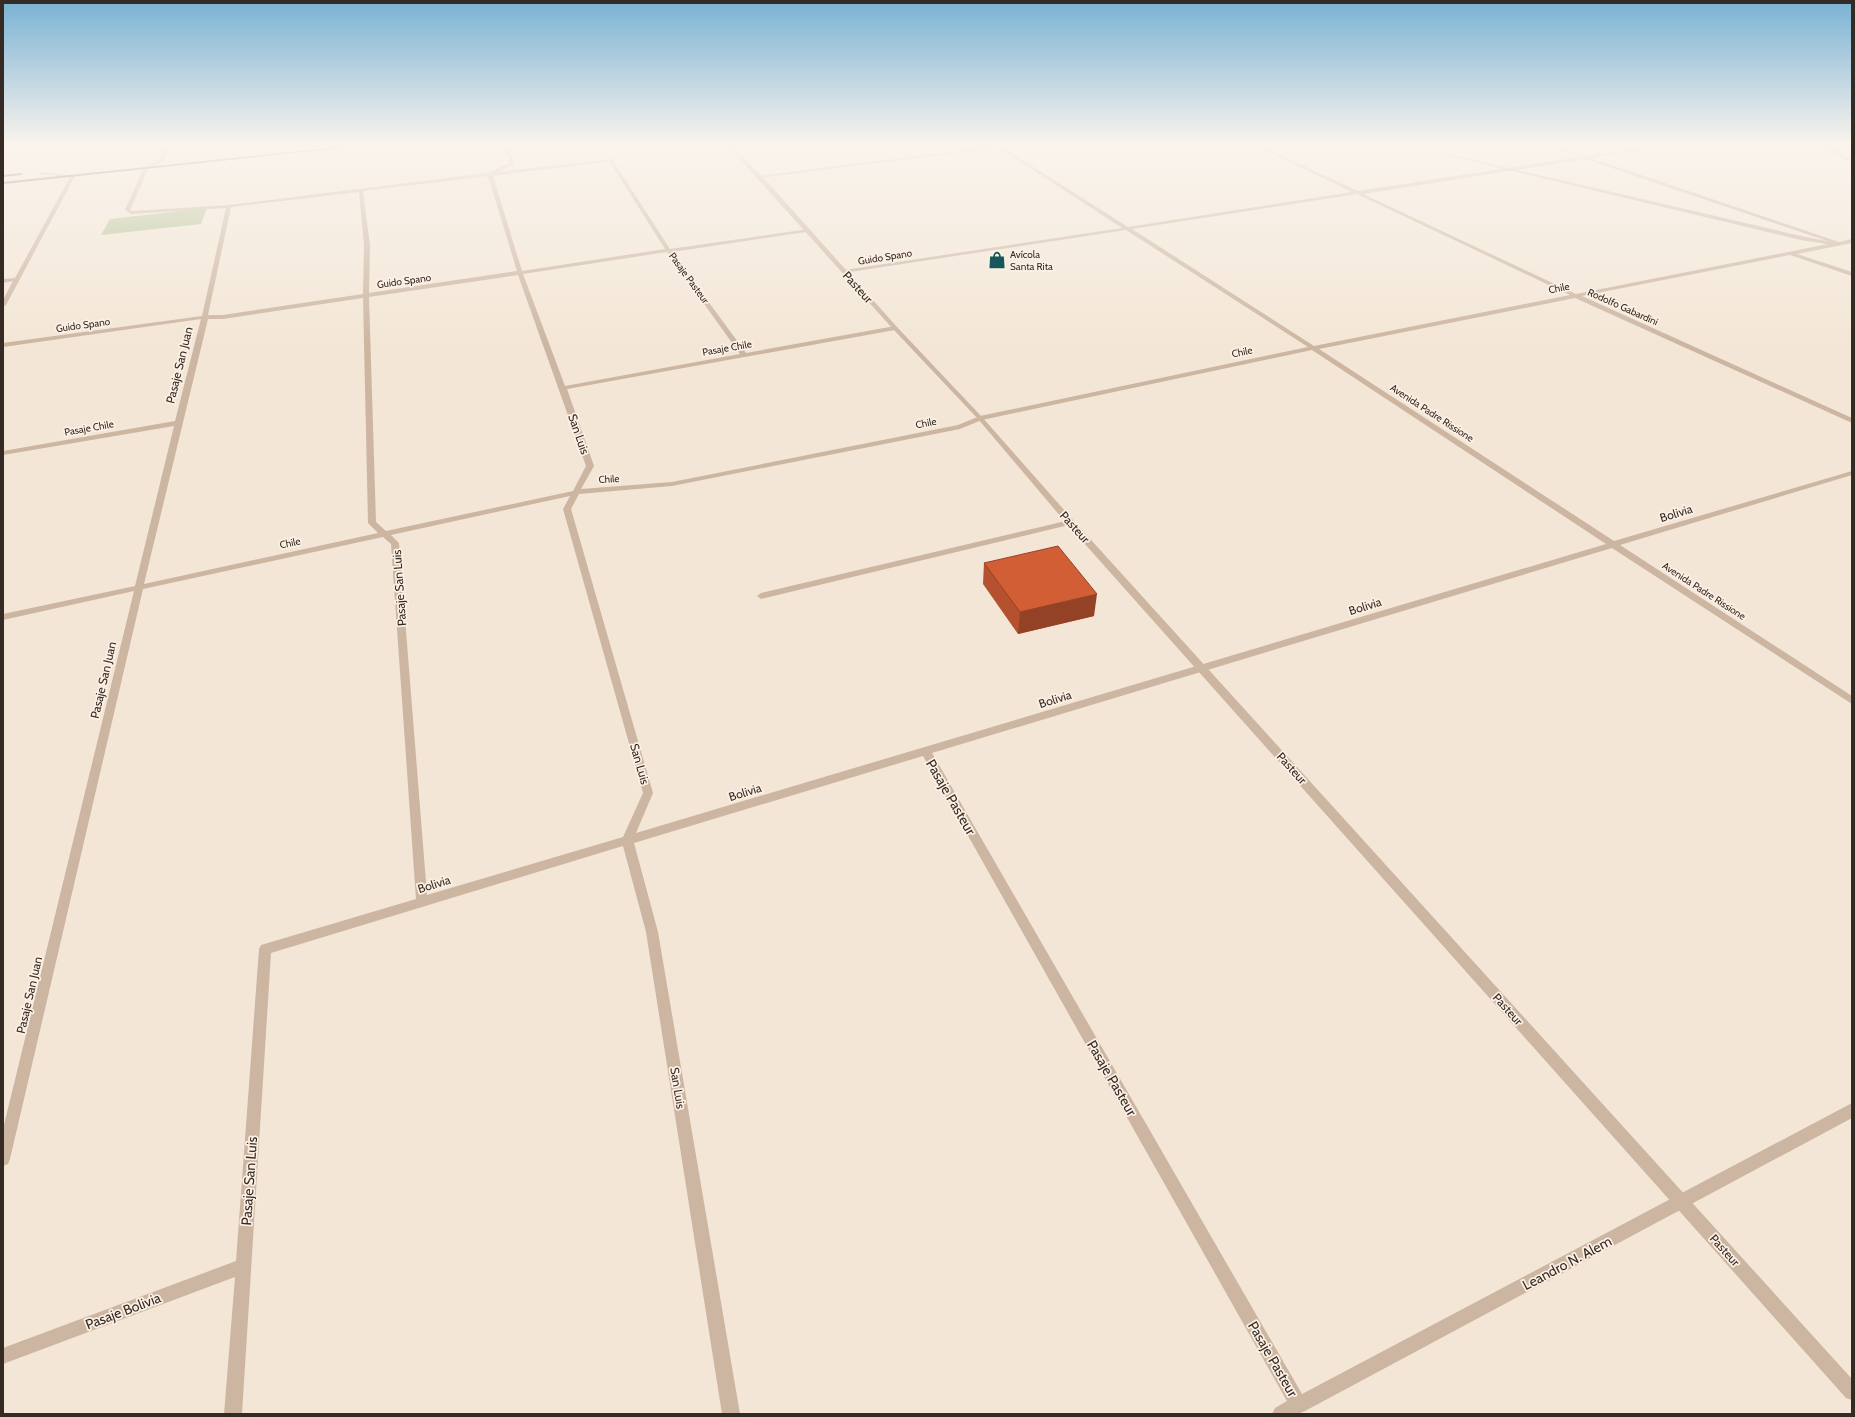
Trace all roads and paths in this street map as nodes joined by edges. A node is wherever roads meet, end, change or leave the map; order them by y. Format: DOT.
graph roads {
  1 [pos="53,212"];
  2 [pos="130,212"];
  3 [pos="153,212"];
  4 [pos="228,212"];
  5 [pos="363,212"];
  6 [pos="502,212"];
  7 [pos="644,212"];
  8 [pos="790,212"];
  9 [pos="1101,212"];
  10 [pos="1232,212"];
  11 [pos="1400,212"];
  12 [pos="1691,212"];
  13 [pos="1744,212"];
  14 [pos="1126,229"];
  15 [pos="806,230"];
  16 [pos="1852,241"];
  17 [pos="1839,244"];
  18 [pos="1852,247"];
  19 [pos="669,251"];
  20 [pos="1788,252"];
  21 [pos="845,272"];
  22 [pos="520,273"];
  23 [pos="1852,274"];
  24 [pos="17,279"];
  25 [pos="3,281"];
  26 [pos="366,295"];
  27 [pos="1576,296"];
  28 [pos="3,305"];
  29 [pos="205,317"];
  30 [pos="895,328"];
  31 [pos="3,345"];
  32 [pos="1313,348"];
  33 [pos="744,355"];
  34 [pos="563,388"];
  35 [pos="980,418"];
  36 [pos="1852,421"];
  37 [pos="178,423"];
  38 [pos="3,453"];
  39 [pos="1852,473"];
  40 [pos="577,492"];
  41 [pos="1070,522"];
  42 [pos="384,533"];
  43 [pos="1614,545"];
  44 [pos="139,587"];
  45 [pos="761,596"];
  46 [pos="3,617"];
  47 [pos="1202,668"];
  48 [pos="1852,701"];
  49 [pos="925,751"];
  50 [pos="627,840"];
  51 [pos="422,902"];
  52 [pos="265,949"];
  53 [pos="1852,1110"];
  54 [pos="3,1159"];
  55 [pos="1682,1202"];
  56 [pos="243,1266"];
  57 [pos="3,1356"];
  58 [pos="1852,1392"];
  59 [pos="1299,1405"];
  60 [pos="233,1414"];
  61 [pos="731,1414"];
  62 [pos="1282,1414"];
  1 -- 24 [label="street"];
  2 -- 3 [label="street"];
  4 -- 29 [label="street, Pasaje San Juan"];
  5 -- 26 [label="street, Pasaje San Luis"];
  6 -- 22 [label="street, San Luis"];
  7 -- 19 [label="street, Pasaje Pasteur"];
  8 -- 15 [label="street, Pasteur"];
  9 -- 14 [label="street, Avenida Padre Rissione"];
  10 -- 14 [label="street, Guido Spano"];
  11 -- 27 [label="street, Rodolfo Gabardini"];
  12 -- 17 [label="street"];
  13 -- 17 [label="street"];
  14 -- 21 [label="street, Guido Spano"];
  14 -- 32 [label="street, Avenida Padre Rissione"];
  15 -- 19 [label="street, Guido Spano"];
  15 -- 21 [label="street, Pasteur"];
  16 -- 17 [label="street, Chile"];
  17 -- 18 [label="street"];
  17 -- 20 [label="street, Chile"];
  19 -- 22 [label="street, Guido Spano"];
  19 -- 33 [label="street, Pasaje Pasteur"];
  20 -- 23 [label="street"];
  20 -- 27 [label="street, Chile"];
  21 -- 30 [label="street, Pasteur"];
  22 -- 26 [label="street, Guido Spano"];
  22 -- 34 [label="street, San Luis"];
  24 -- 25 [label="street"];
  24 -- 28 [label="street"];
  26 -- 29 [label="street, Guido Spano"];
  26 -- 42 [label="street, Pasaje San Luis"];
  27 -- 32 [label="street, Chile"];
  27 -- 36 [label="street, Rodolfo Gabardini"];
  29 -- 31 [label="street, Guido Spano"];
  29 -- 37 [label="street, Pasaje San Juan"];
  30 -- 33 [label="street, Pasaje Chile"];
  30 -- 35 [label="street, Pasteur"];
  32 -- 35 [label="street, Chile"];
  32 -- 43 [label="street, Avenida Padre Rissione"];
  33 -- 34 [label="street, Pasaje Chile"];
  34 -- 40 [label="street, San Luis"];
  35 -- 40 [label="street, Chile"];
  35 -- 41 [label="street, Pasteur"];
  37 -- 38 [label="street, Pasaje Chile"];
  37 -- 44 [label="street, Pasaje San Juan"];
  39 -- 43 [label="street, Bolivia"];
  40 -- 42 [label="street, Chile"];
  40 -- 50 [label="street, San Luis"];
  41 -- 45 [label="street"];
  41 -- 47 [label="street, Pasteur"];
  42 -- 44 [label="street, Chile"];
  42 -- 51 [label="street, Pasaje San Luis"];
  43 -- 47 [label="street, Bolivia"];
  43 -- 48 [label="street, Avenida Padre Rissione"];
  44 -- 46 [label="street, Chile"];
  44 -- 54 [label="street, Pasaje San Juan"];
  47 -- 49 [label="street, Bolivia"];
  47 -- 55 [label="street, Pasteur"];
  49 -- 50 [label="street, Bolivia"];
  49 -- 59 [label="street, Pasaje Pasteur"];
  50 -- 51 [label="street, Bolivia"];
  50 -- 61 [label="street, San Luis"];
  51 -- 52 [label="street, Bolivia"];
  52 -- 56 [label="street, Pasaje San Luis"];
  53 -- 55 [label="street, Leandro N. Alem"];
  55 -- 58 [label="street, Pasteur"];
  55 -- 59 [label="street, Leandro N. Alem"];
  56 -- 57 [label="street, Pasaje Bolivia"];
  56 -- 60 [label="street, Pasaje San Luis"];
  59 -- 62 [label="street, Leandro N. Alem"];
}
